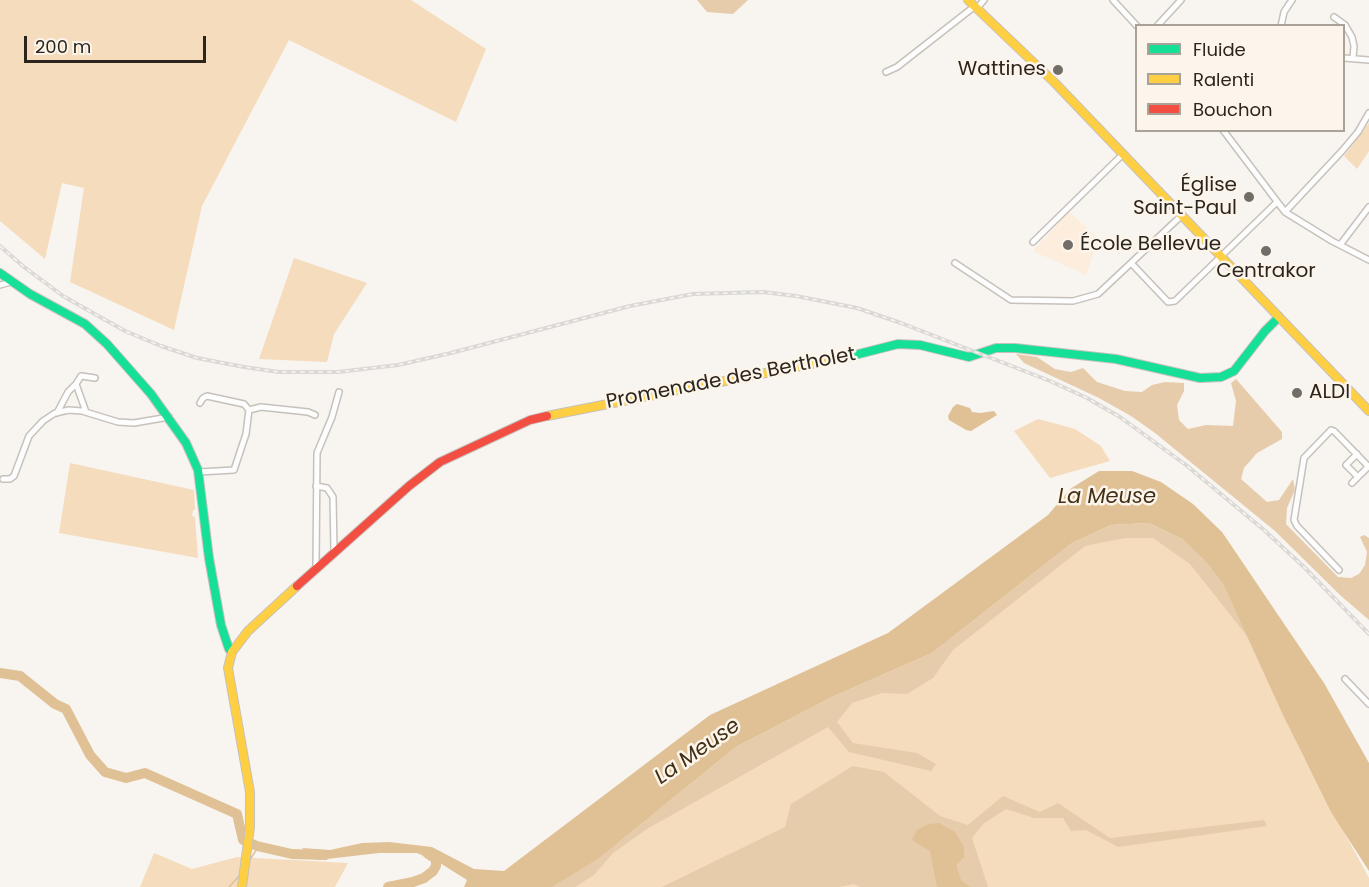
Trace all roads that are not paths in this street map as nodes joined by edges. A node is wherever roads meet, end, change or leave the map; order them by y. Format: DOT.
graph roads {
  1 [pos="984,0"];
  2 [pos="1113,0"];
  3 [pos="1181,0"];
  4 [pos="1292,0"];
  5 [pos="974,5"];
  6 [pos="1335,17"];
  7 [pos="1135,24"];
  8 [pos="1159,24"];
  9 [pos="1281,24"];
  10 [pos="1344,24"];
  11 [pos="1345,25"];
  12 [pos="1345,58"];
  13 [pos="1353,58"];
  14 [pos="1369,59"];
  15 [pos="886,72"];
  16 [pos="1369,113"];
  17 [pos="1224,132"];
  18 [pos="1124,154"];
  19 [pos="1277,202"];
  20 [pos="1369,207"];
  21 [pos="1285,212"];
  22 [pos="1180,216"];
  23 [pos="1033,242"];
  24 [pos="1340,244"];
  25 [pos="1220,257"];
  26 [pos="1369,260"];
  27 [pos="955,263"];
  28 [pos="1132,264"];
  29 [pos="0,273"];
  30 [pos="11,282"];
  31 [pos="0,285"];
  32 [pos="1279,317"];
  33 [pos="95,378"];
  34 [pos="76,384"];
  35 [pos="339,392"];
  36 [pos="200,403"];
  37 [pos="249,410"];
  38 [pos="1369,411"];
  39 [pos="86,412"];
  40 [pos="57,413"];
  41 [pos="315,415"];
  42 [pos="169,417"];
  43 [pos="1357,454"];
  44 [pos="1369,455"];
  45 [pos="1363,461"];
  46 [pos="199,472"];
  47 [pos="1358,477"];
  48 [pos="3,479"];
  49 [pos="1352,483"];
  50 [pos="316,486"];
  51 [pos="334,551"];
  52 [pos="316,568"];
  53 [pos="1339,570"];
  54 [pos="232,652"];
  55 [pos="1345,679"];
  56 [pos="1369,704"];
  57 [pos="242,886"];
  1 -- 5 [label="street"];
  2 -- 7 [label="street"];
  3 -- 8 [label="street"];
  4 -- 9 [label="street"];
  5 -- 15 [label="street"];
  5 -- 18 [label="main road"];
  6 -- 10 [label="street"];
  11 -- 13 [label="street"];
  12 -- 13 [label="street"];
  13 -- 14 [label="street"];
  16 -- 21 [label="street"];
  17 -- 19 [label="street"];
  18 -- 22 [label="main road"];
  18 -- 23 [label="street"];
  19 -- 21 [label="street"];
  19 -- 25 [label="street"];
  20 -- 24 [label="street"];
  21 -- 24 [label="street"];
  22 -- 25 [label="main road"];
  22 -- 28 [label="street"];
  24 -- 26 [label="street"];
  25 -- 28 [label="street"];
  25 -- 32 [label="main road"];
  27 -- 28 [label="street"];
  29 -- 30 [label="main road"];
  30 -- 31 [label="street"];
  30 -- 42 [label="main road"];
  32 -- 38 [label="main road"];
  32 -- 51 [label="main road, Promenade des Bertholet"];
  33 -- 34 [label="street"];
  34 -- 39 [label="street"];
  34 -- 40 [label="street"];
  35 -- 50 [label="street"];
  36 -- 37 [label="street"];
  37 -- 41 [label="street"];
  37 -- 46 [label="street"];
  39 -- 40 [label="street"];
  39 -- 42 [label="street"];
  40 -- 48 [label="street"];
  42 -- 46 [label="main road"];
  43 -- 45 [label="street"];
  43 -- 47 [label="street"];
  43 -- 53 [label="street"];
  44 -- 45 [label="street"];
  45 -- 47 [label="street"];
  46 -- 54 [label="main road"];
  47 -- 49 [label="street"];
  50 -- 51 [label="street"];
  50 -- 52 [label="street"];
  51 -- 52 [label="main road, Promenade des Bertholet"];
  52 -- 54 [label="main road, Promenade des Bertholet"];
  54 -- 57 [label="main road"];
  55 -- 56 [label="street"];
}
